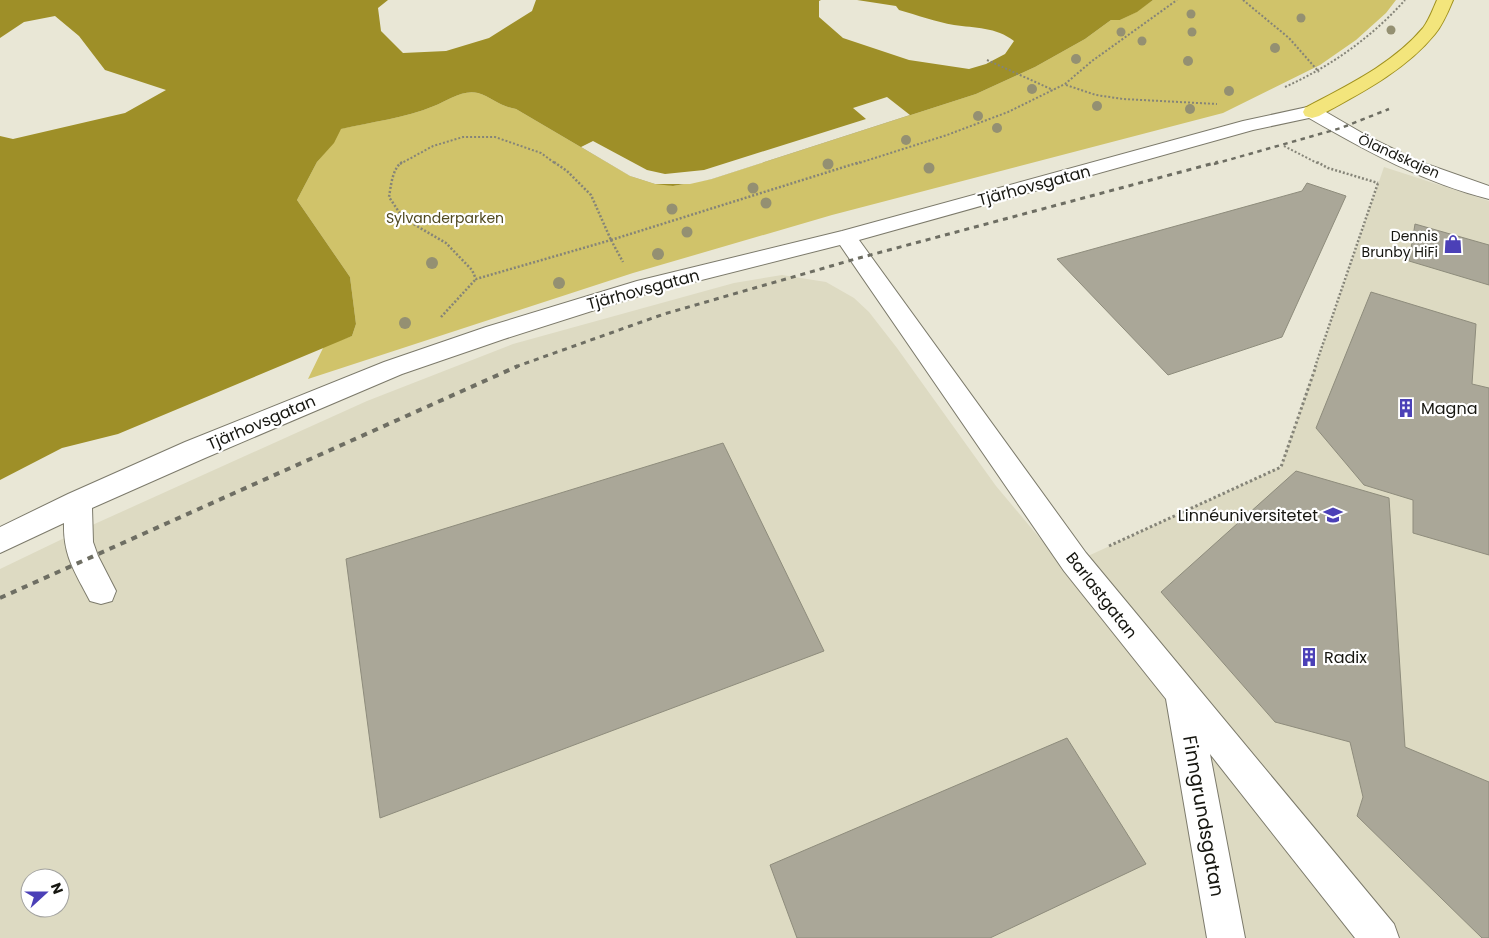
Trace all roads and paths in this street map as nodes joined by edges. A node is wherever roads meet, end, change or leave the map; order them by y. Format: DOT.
graph roads {
  1 [pos="1176,0"];
  2 [pos="1243,0"];
  3 [pos="1405,0"];
  4 [pos="1445,0"];
  5 [pos="987,60"];
  6 [pos="1319,72"];
  7 [pos="1065,84"];
  8 [pos="1280,89"];
  9 [pos="1054,90"];
  10 [pos="1220,105"];
  11 [pos="1312,112"];
  12 [pos="1378,183"];
  13 [pos="1489,193"];
  14 [pos="845,237"];
  15 [pos="611,240"];
  16 [pos="78,502"];
  17 [pos="0,541"];
  18 [pos="1075,562"];
  19 [pos="101,591"];
  20 [pos="1182,694"];
  21 [pos="1370,934"];
  22 [pos="1226,938"];
  1 -- 7 [label="path"];
  2 -- 6 [label="path"];
  3 -- 6 [label="path"];
  4 -- 11 [label="main road"];
  5 -- 9 [label="path"];
  6 -- 8 [label="path"];
  7 -- 9 [label="path"];
  7 -- 10 [label="path"];
  9 -- 15 [label="path"];
  11 -- 13 [label="street, Ölandskajen"];
  11 -- 14 [label="street, Tjärhovsgatan"];
  12 -- 18 [label="path"];
  14 -- 16 [label="street, Tjärhovsgatan"];
  14 -- 18 [label="street, Barlastgatan"];
  15 -- 15 [label="path"];
  16 -- 17 [label="street, Tjärhovsgatan"];
  16 -- 19 [label="street"];
  18 -- 20 [label="street, Barlastgatan"];
  20 -- 21 [label="street, Barlastgatan"];
  20 -- 22 [label="street, Finngrundsgatan"];
}
